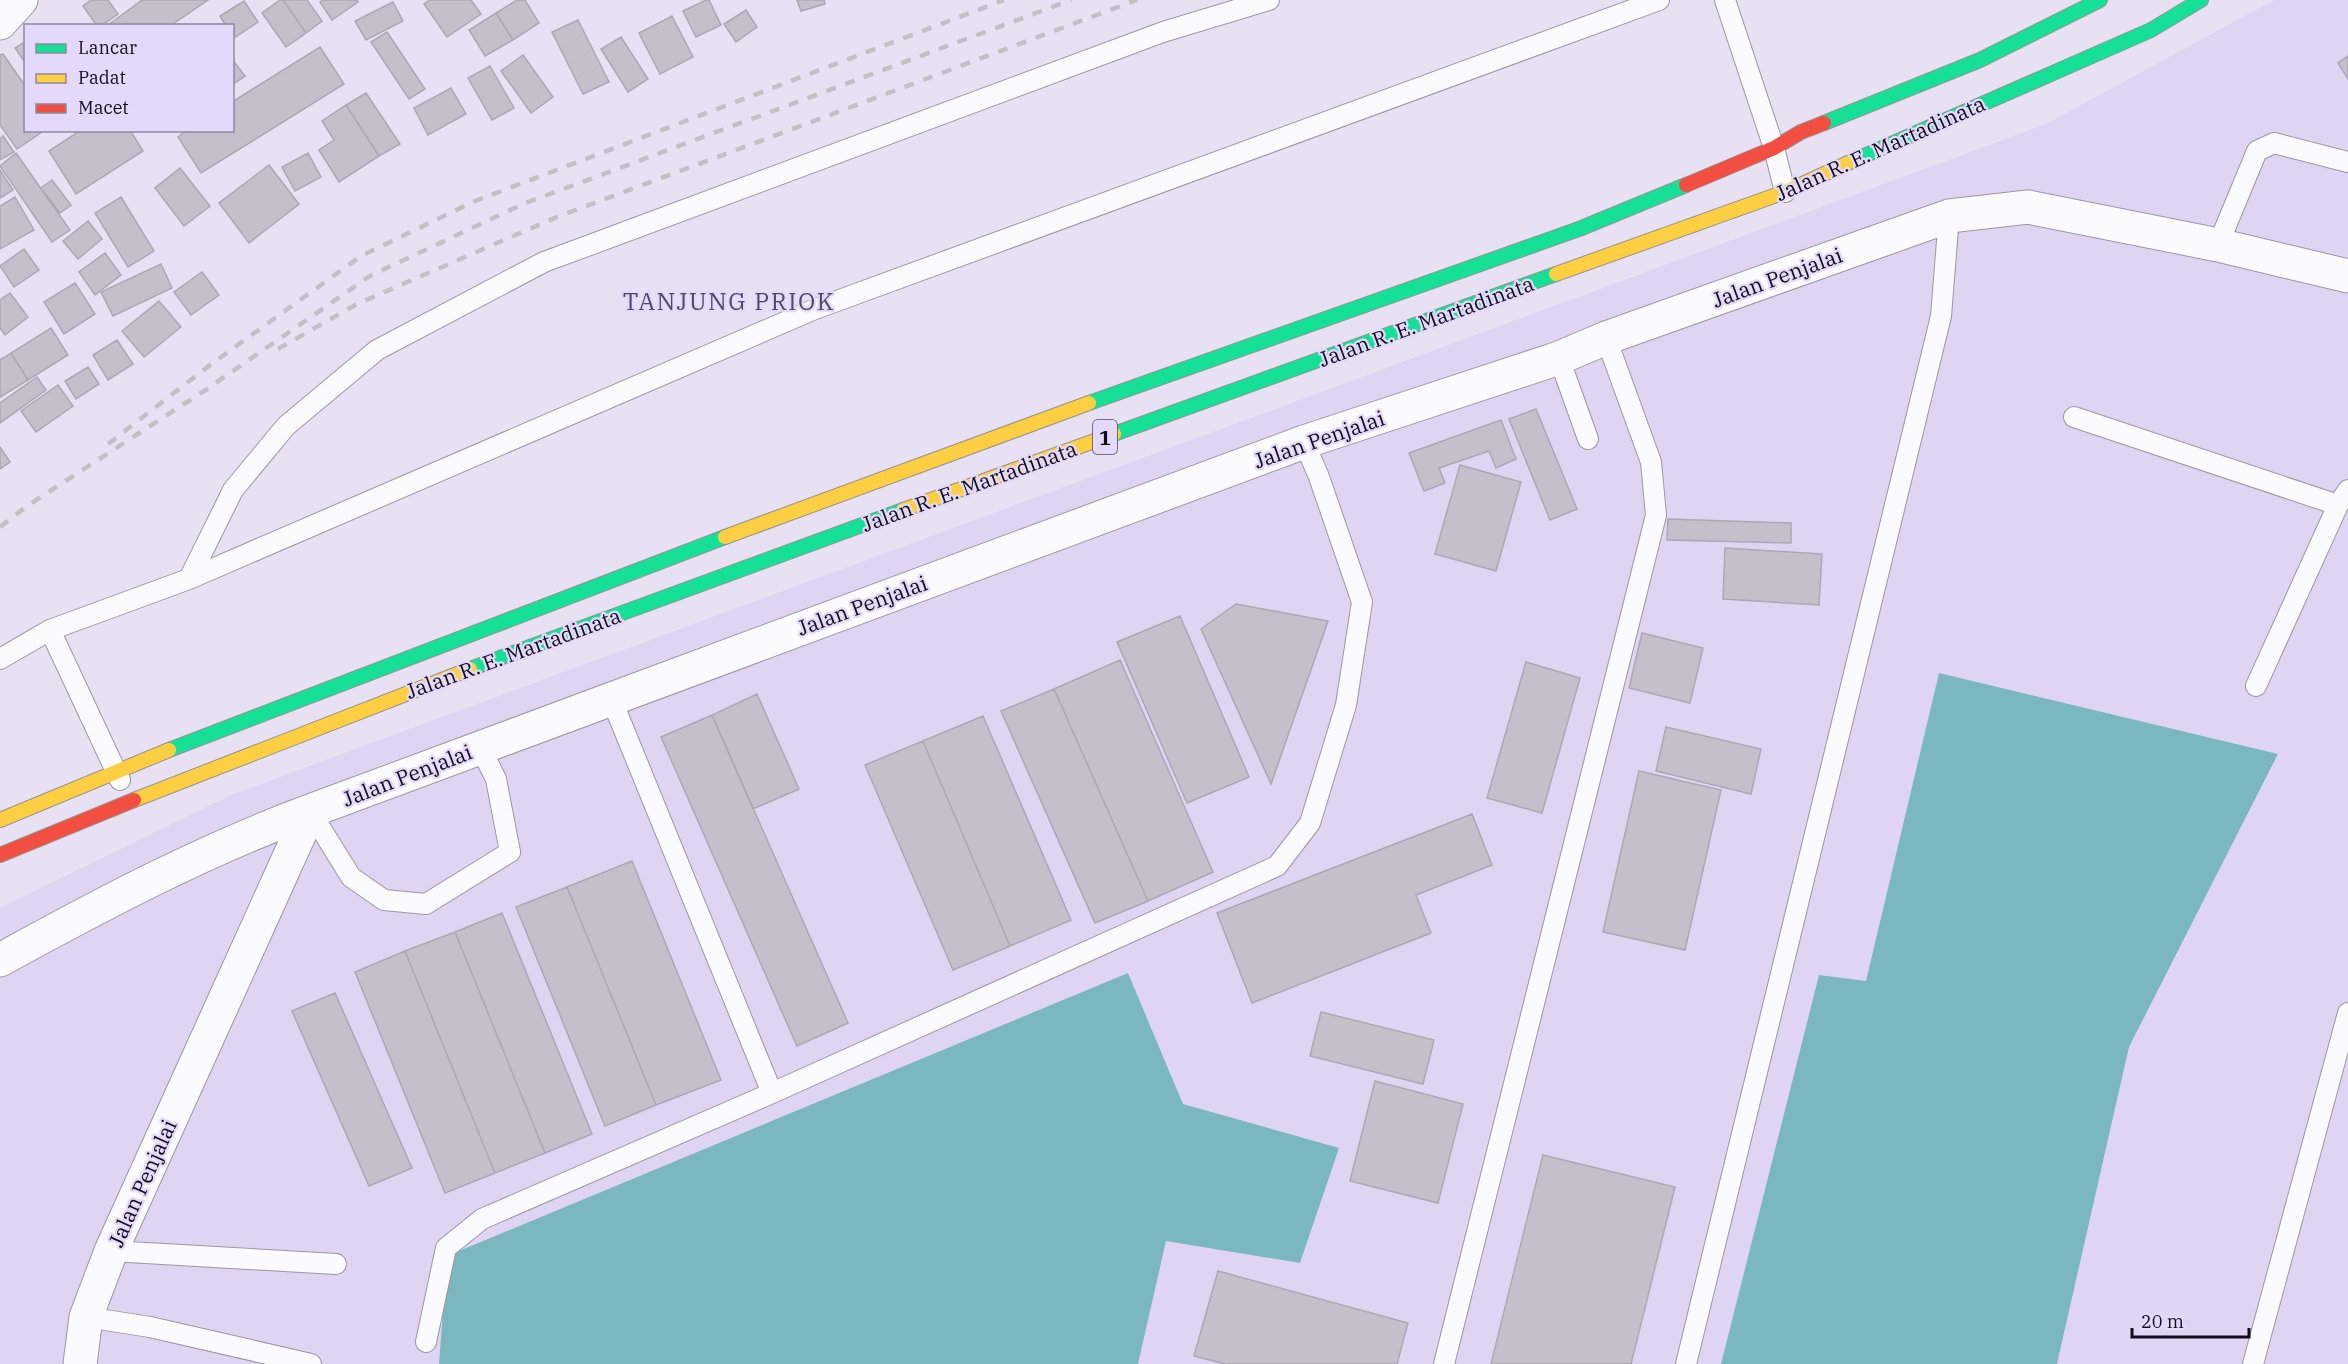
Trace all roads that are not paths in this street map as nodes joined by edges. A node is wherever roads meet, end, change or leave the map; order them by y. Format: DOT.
graph roads {
  1 [pos="21,0"];
  2 [pos="1269,0"];
  3 [pos="1659,0"];
  4 [pos="1725,0"];
  5 [pos="2100,0"];
  6 [pos="2200,0"];
  7 [pos="0,23"];
  8 [pos="1774,148"];
  9 [pos="2348,162"];
  10 [pos="1785,192"];
  11 [pos="1949,216"];
  12 [pos="2218,245"];
  13 [pos="2348,276"];
  14 [pos="1606,338"];
  15 [pos="1559,358"];
  16 [pos="2074,417"];
  17 [pos="1588,439"];
  18 [pos="1305,442"];
  19 [pos="2343,498"];
  20 [pos="189,579"];
  21 [pos="50,630"];
  22 [pos="0,659"];
  23 [pos="2256,686"];
  24 [pos="611,698"];
  25 [pos="480,747"];
  26 [pos="116,770"];
  27 [pos="129,799"];
  28 [pos="310,812"];
  29 [pos="0,820"];
  30 [pos="0,855"];
  31 [pos="0,960"];
  32 [pos="2348,1013"];
  33 [pos="772,1093"];
  34 [pos="111,1251"];
  35 [pos="336,1264"];
  36 [pos="86,1317"];
  37 [pos="426,1342"];
  38 [pos="80,1364"];
  39 [pos="311,1364"];
  40 [pos="1444,1364"];
  41 [pos="1686,1364"];
  42 [pos="2253,1364"];
  1 -- 7 [label="street"];
  2 -- 20 [label="lane"];
  3 -- 20 [label="lane"];
  4 -- 8 [label="lane"];
  5 -- 8 [label="highway, Jalan R. E. Martadinata / 1"];
  6 -- 10 [label="highway, Jalan R. E. Martadinata / 1"];
  8 -- 10 [label="lane"];
  8 -- 26 [label="highway, Jalan R. E. Martadinata / 1"];
  9 -- 12 [label="lane"];
  10 -- 27 [label="highway, Jalan R. E. Martadinata / 1"];
  11 -- 12 [label="street, Jalan Penjalai"];
  11 -- 14 [label="street, Jalan Penjalai"];
  11 -- 41 [label="lane"];
  12 -- 13 [label="street, Jalan Penjalai"];
  14 -- 15 [label="street, Jalan Penjalai"];
  14 -- 40 [label="lane"];
  15 -- 17 [label="lane"];
  15 -- 18 [label="street, Jalan Penjalai"];
  16 -- 19 [label="lane"];
  18 -- 24 [label="street, Jalan Penjalai"];
  18 -- 33 [label="lane"];
  19 -- 23 [label="lane"];
  20 -- 21 [label="lane"];
  21 -- 22 [label="lane"];
  21 -- 26 [label="lane"];
  24 -- 25 [label="street, Jalan Penjalai"];
  24 -- 33 [label="lane"];
  25 -- 28 [label="street, Jalan Penjalai"];
  25 -- 28 [label="lane"];
  26 -- 27 [label="lane"];
  26 -- 29 [label="highway, Jalan R. E. Martadinata / 1"];
  27 -- 30 [label="highway, Jalan R. E. Martadinata / 1"];
  28 -- 31 [label="street, Jalan Penjalai"];
  28 -- 34 [label="street, Jalan Penjalai"];
  32 -- 42 [label="lane"];
  33 -- 37 [label="lane"];
  34 -- 35 [label="lane"];
  34 -- 36 [label="street, Jalan Penjalai"];
  36 -- 38 [label="street, Jalan Penjalai"];
  36 -- 39 [label="lane"];
}
